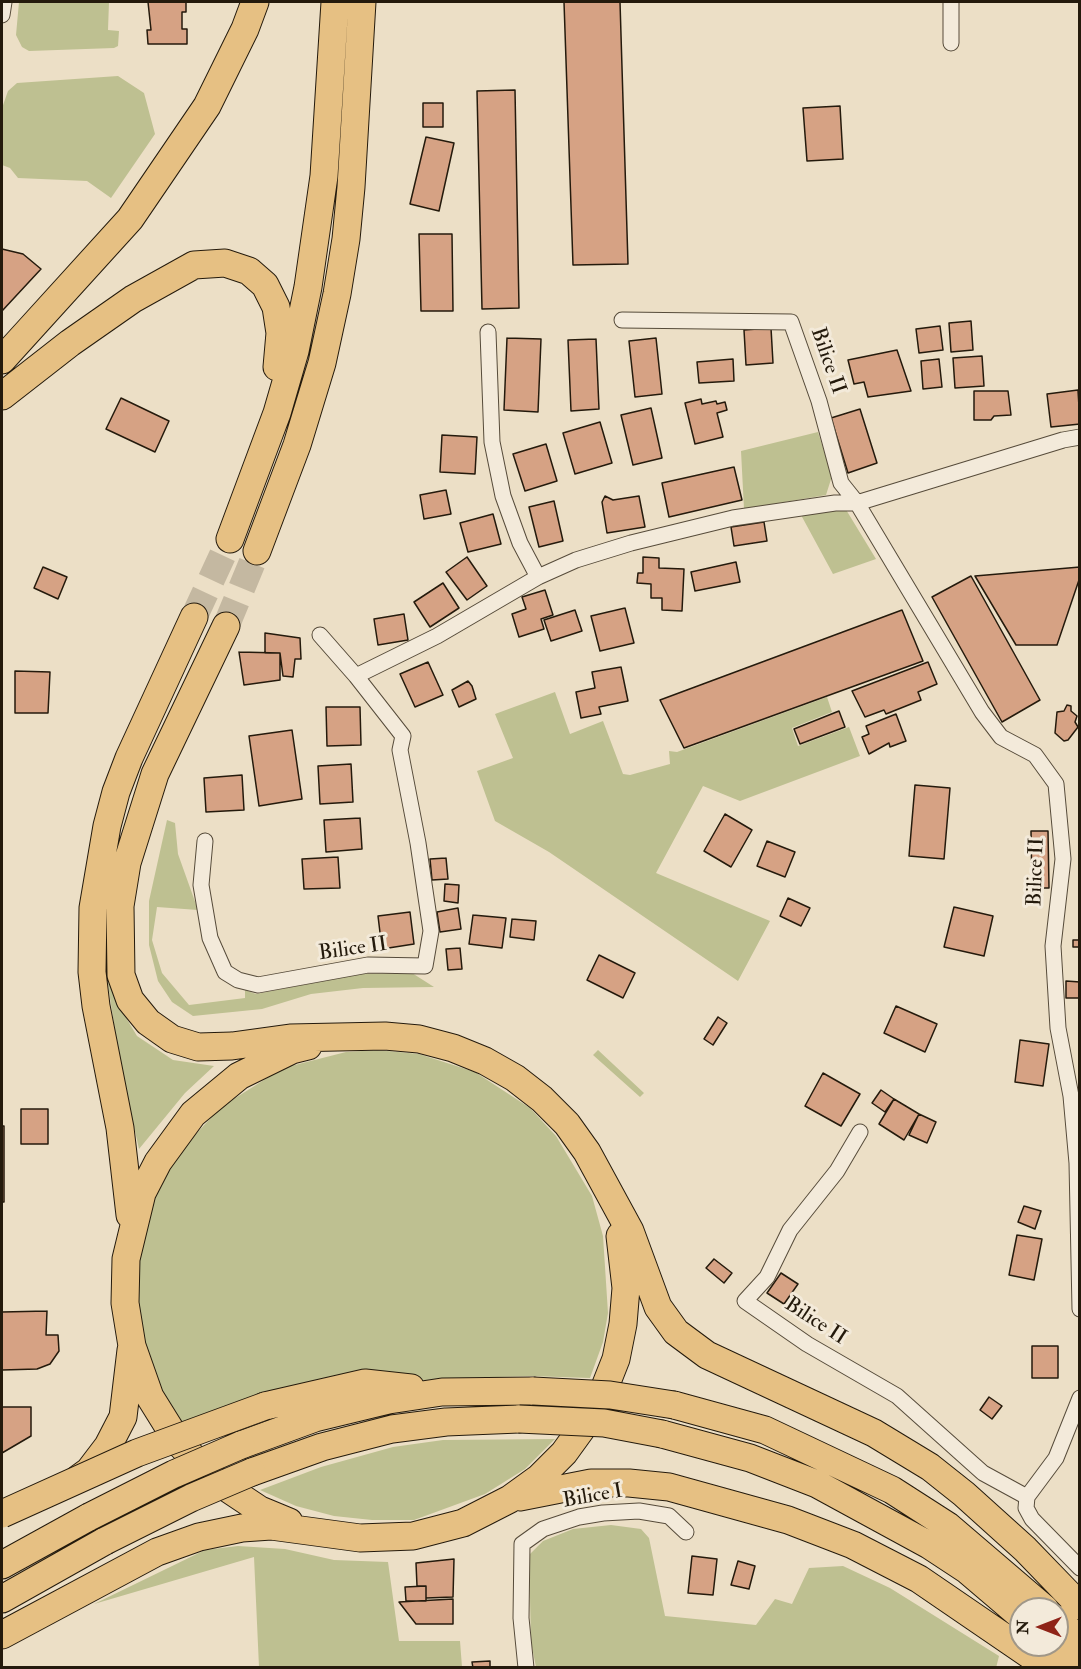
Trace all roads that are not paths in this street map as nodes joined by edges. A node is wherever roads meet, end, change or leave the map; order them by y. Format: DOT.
graph roads {
  1 [pos="4,2"];
  2 [pos="255,2"];
  3 [pos="335,2"];
  4 [pos="362,2"];
  5 [pos="951,2"];
  6 [pos="2,15"];
  7 [pos="951,43"];
  8 [pos="622,320"];
  9 [pos="488,332"];
  10 [pos="2,360"];
  11 [pos="2,396"];
  12 [pos="1080,437"];
  13 [pos="267,443"];
  14 [pos="857,503"];
  15 [pos="230,539"];
  16 [pos="257,551"];
  17 [pos="538,577"];
  18 [pos="194,617"];
  19 [pos="226,626"];
  20 [pos="320,635"];
  21 [pos="356,676"];
  22 [pos="205,841"];
  23 [pos="350,1037"];
  24 [pos="860,1132"];
  25 [pos="603,1183"];
  26 [pos="130,1233"];
  27 [pos="1080,1309"];
  28 [pos="132,1346"];
  29 [pos="442,1392"];
  30 [pos="1080,1398"];
  31 [pos="983,1473"];
  32 [pos="964,1494"];
  33 [pos="1027,1497"];
  34 [pos="510,1499"];
  35 [pos="2,1514"];
  36 [pos="2,1527"];
  37 [pos="309,1529"];
  38 [pos="686,1532"];
  39 [pos="2,1565"];
  40 [pos="1080,1568"];
  41 [pos="1031,1597"];
  42 [pos="2,1599"];
  43 [pos="1009,1606"];
  44 [pos="1080,1606"];
  45 [pos="2,1635"];
  46 [pos="1063,1657"];
  47 [pos="526,1668"];
  48 [pos="1049,1668"];
  49 [pos="1074,1668"];
  1 -- 6 [label="street"];
  2 -- 10 [label="highway"];
  3 -- 13 [label="highway"];
  4 -- 16 [label="highway"];
  5 -- 7 [label="street"];
  8 -- 14 [label="street, Bilice II"];
  9 -- 17 [label="street"];
  11 -- 13 [label="highway"];
  12 -- 14 [label="street"];
  13 -- 15 [label="highway"];
  14 -- 17 [label="street"];
  14 -- 27 [label="street, Bilice II"];
  17 -- 21 [label="street"];
  18 -- 26 [label="highway"];
  19 -- 23 [label="highway"];
  20 -- 21 [label="street, Bilice II"];
  21 -- 22 [label="street, Bilice II"];
  23 -- 25 [label="highway"];
  23 -- 26 [label="highway"];
  24 -- 31 [label="street, Bilice II"];
  25 -- 32 [label="highway"];
  25 -- 34 [label="highway"];
  26 -- 28 [label="highway"];
  28 -- 36 [label="highway"];
  28 -- 37 [label="highway"];
  29 -- 35 [label="highway, bridge"];
  29 -- 39 [label="highway, bridge"];
  29 -- 41 [label="highway, bridge"];
  30 -- 33 [label="street"];
  31 -- 32 [label="street"];
  31 -- 33 [label="street, Bilice II"];
  32 -- 44 [label="highway"];
  33 -- 40 [label="street"];
  34 -- 37 [label="highway"];
  34 -- 48 [label="highway"];
  37 -- 45 [label="highway"];
  38 -- 47 [label="street, Bilice I"];
  42 -- 43 [label="highway, bridge"];
  46 -- 49 [label="highway"];
}
